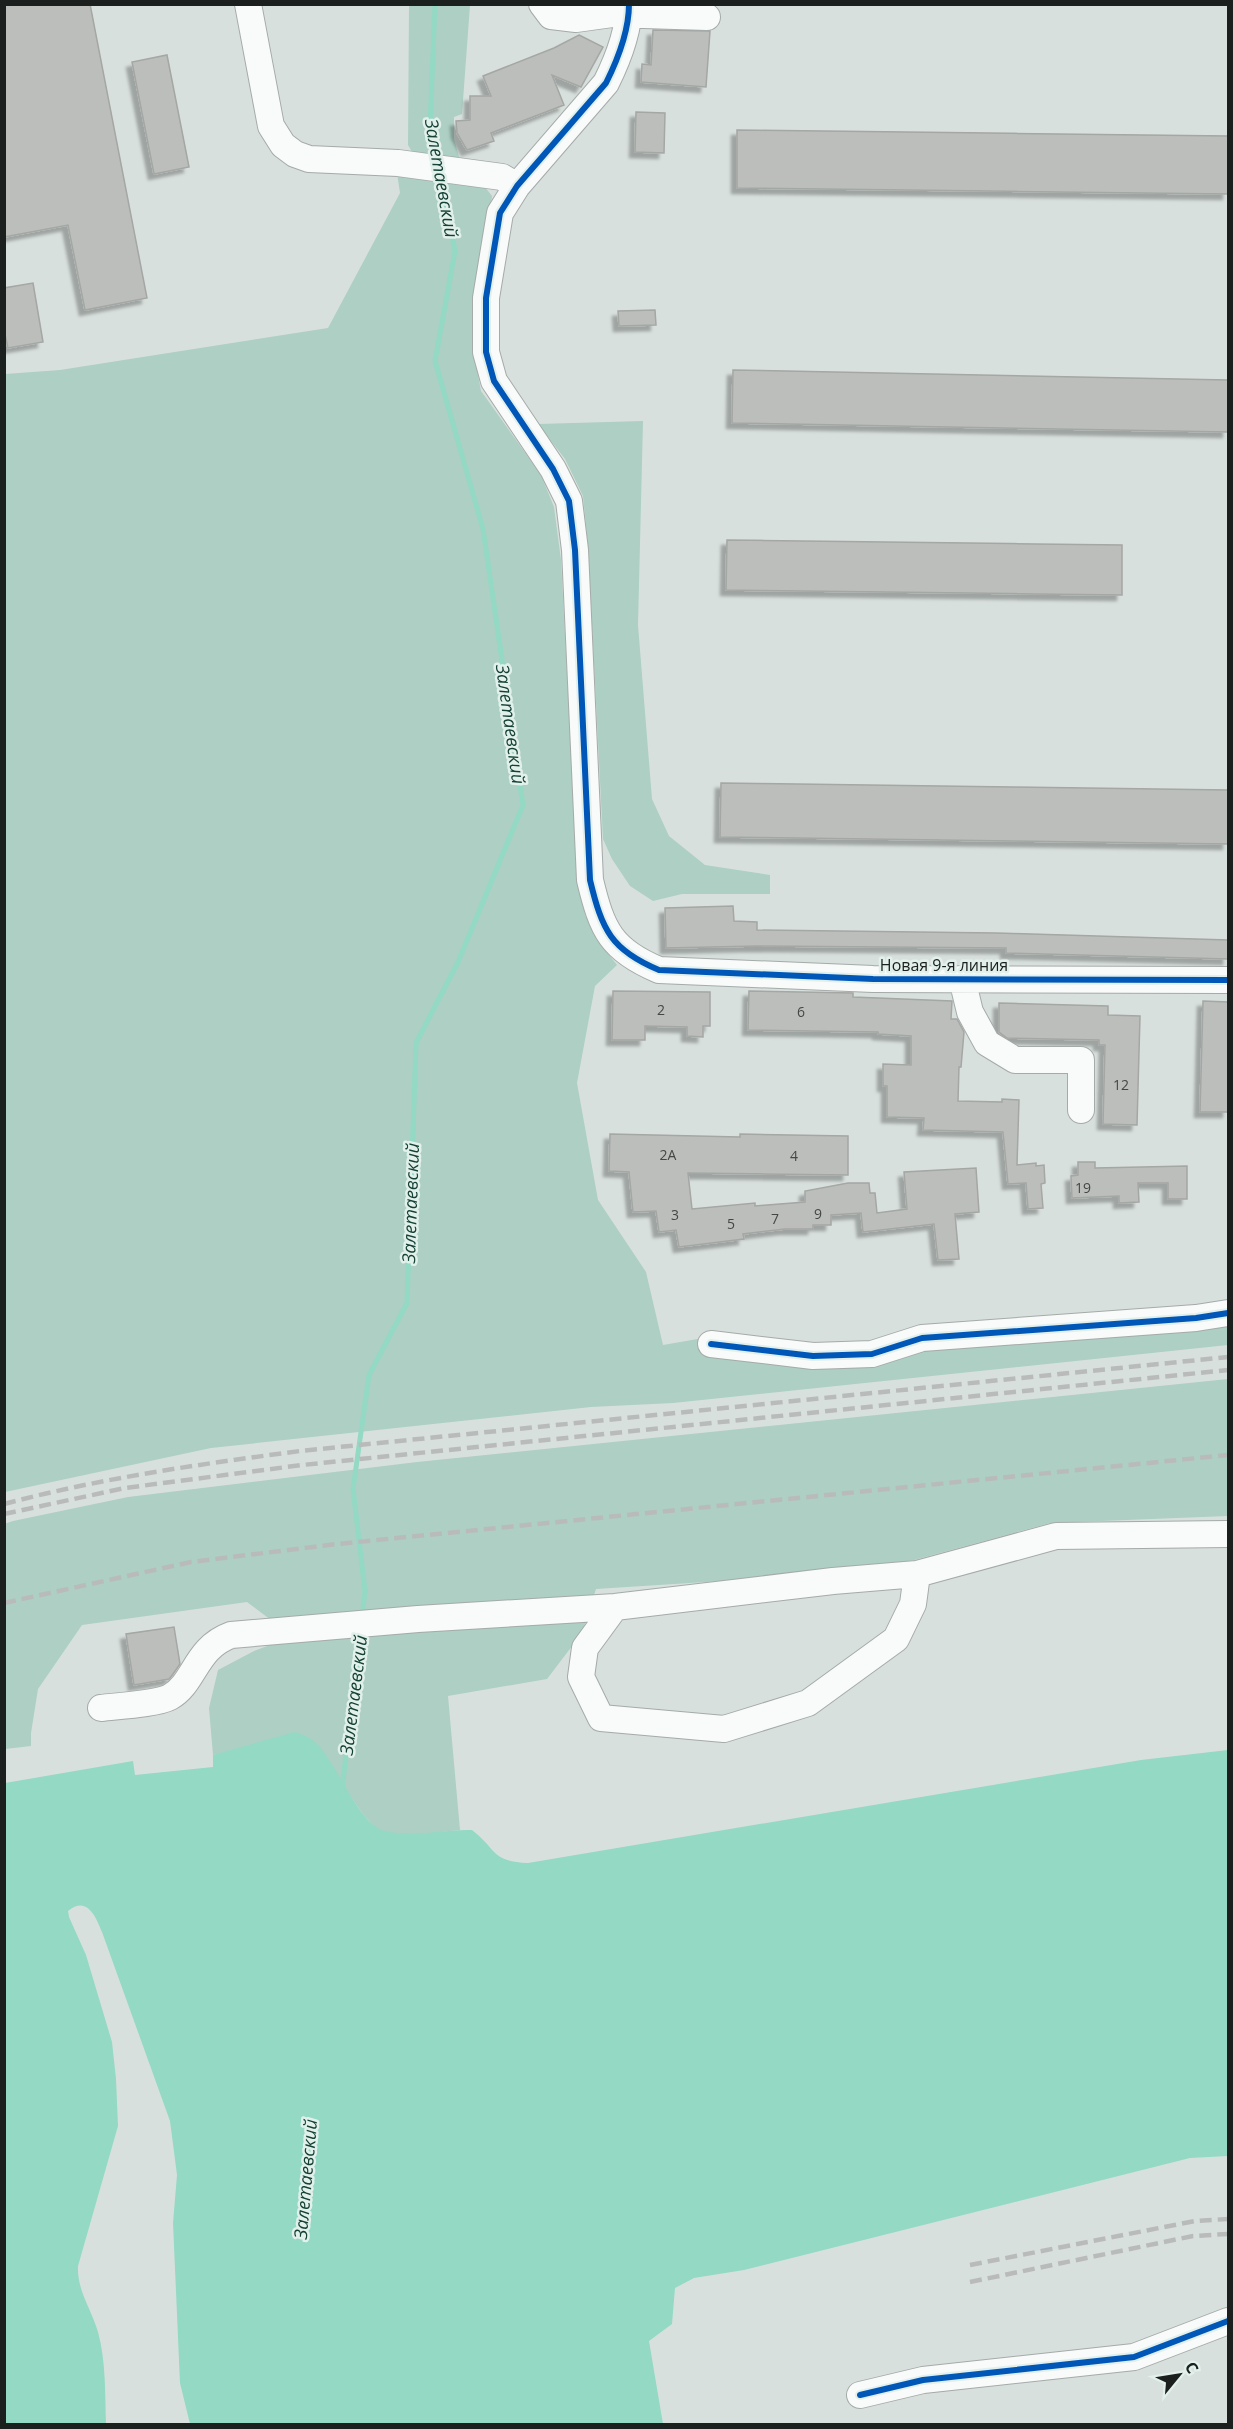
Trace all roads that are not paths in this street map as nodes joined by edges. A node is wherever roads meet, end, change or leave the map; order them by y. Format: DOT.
graph roads {
  1 [pos="248,4"];
  2 [pos="542,4"];
  3 [pos="629,9"];
  4 [pos="706,16"];
  5 [pos="517,186"];
  6 [pos="962,979"];
  7 [pos="1228,980"];
  8 [pos="1081,1110"];
  9 [pos="1228,1313"];
  10 [pos="711,1344"];
  11 [pos="1228,1533"];
  12 [pos="917,1574"];
  13 [pos="615,1607"];
  14 [pos="101,1708"];
  15 [pos="1228,2321"];
  16 [pos="860,2395"];
  1 -- 5 [label="street"];
  2 -- 3 [label="street"];
  3 -- 4 [label="street"];
  3 -- 5 [label="street"];
  5 -- 6 [label="street, Новая 9-я линия"];
  6 -- 7 [label="street, Новая 9-я линия"];
  6 -- 8 [label="street"];
  9 -- 10 [label="street"];
  11 -- 12 [label="street"];
  12 -- 13 [label="street"];
  12 -- 13 [label="street"];
  13 -- 14 [label="street"];
  15 -- 16 [label="street"];
}
